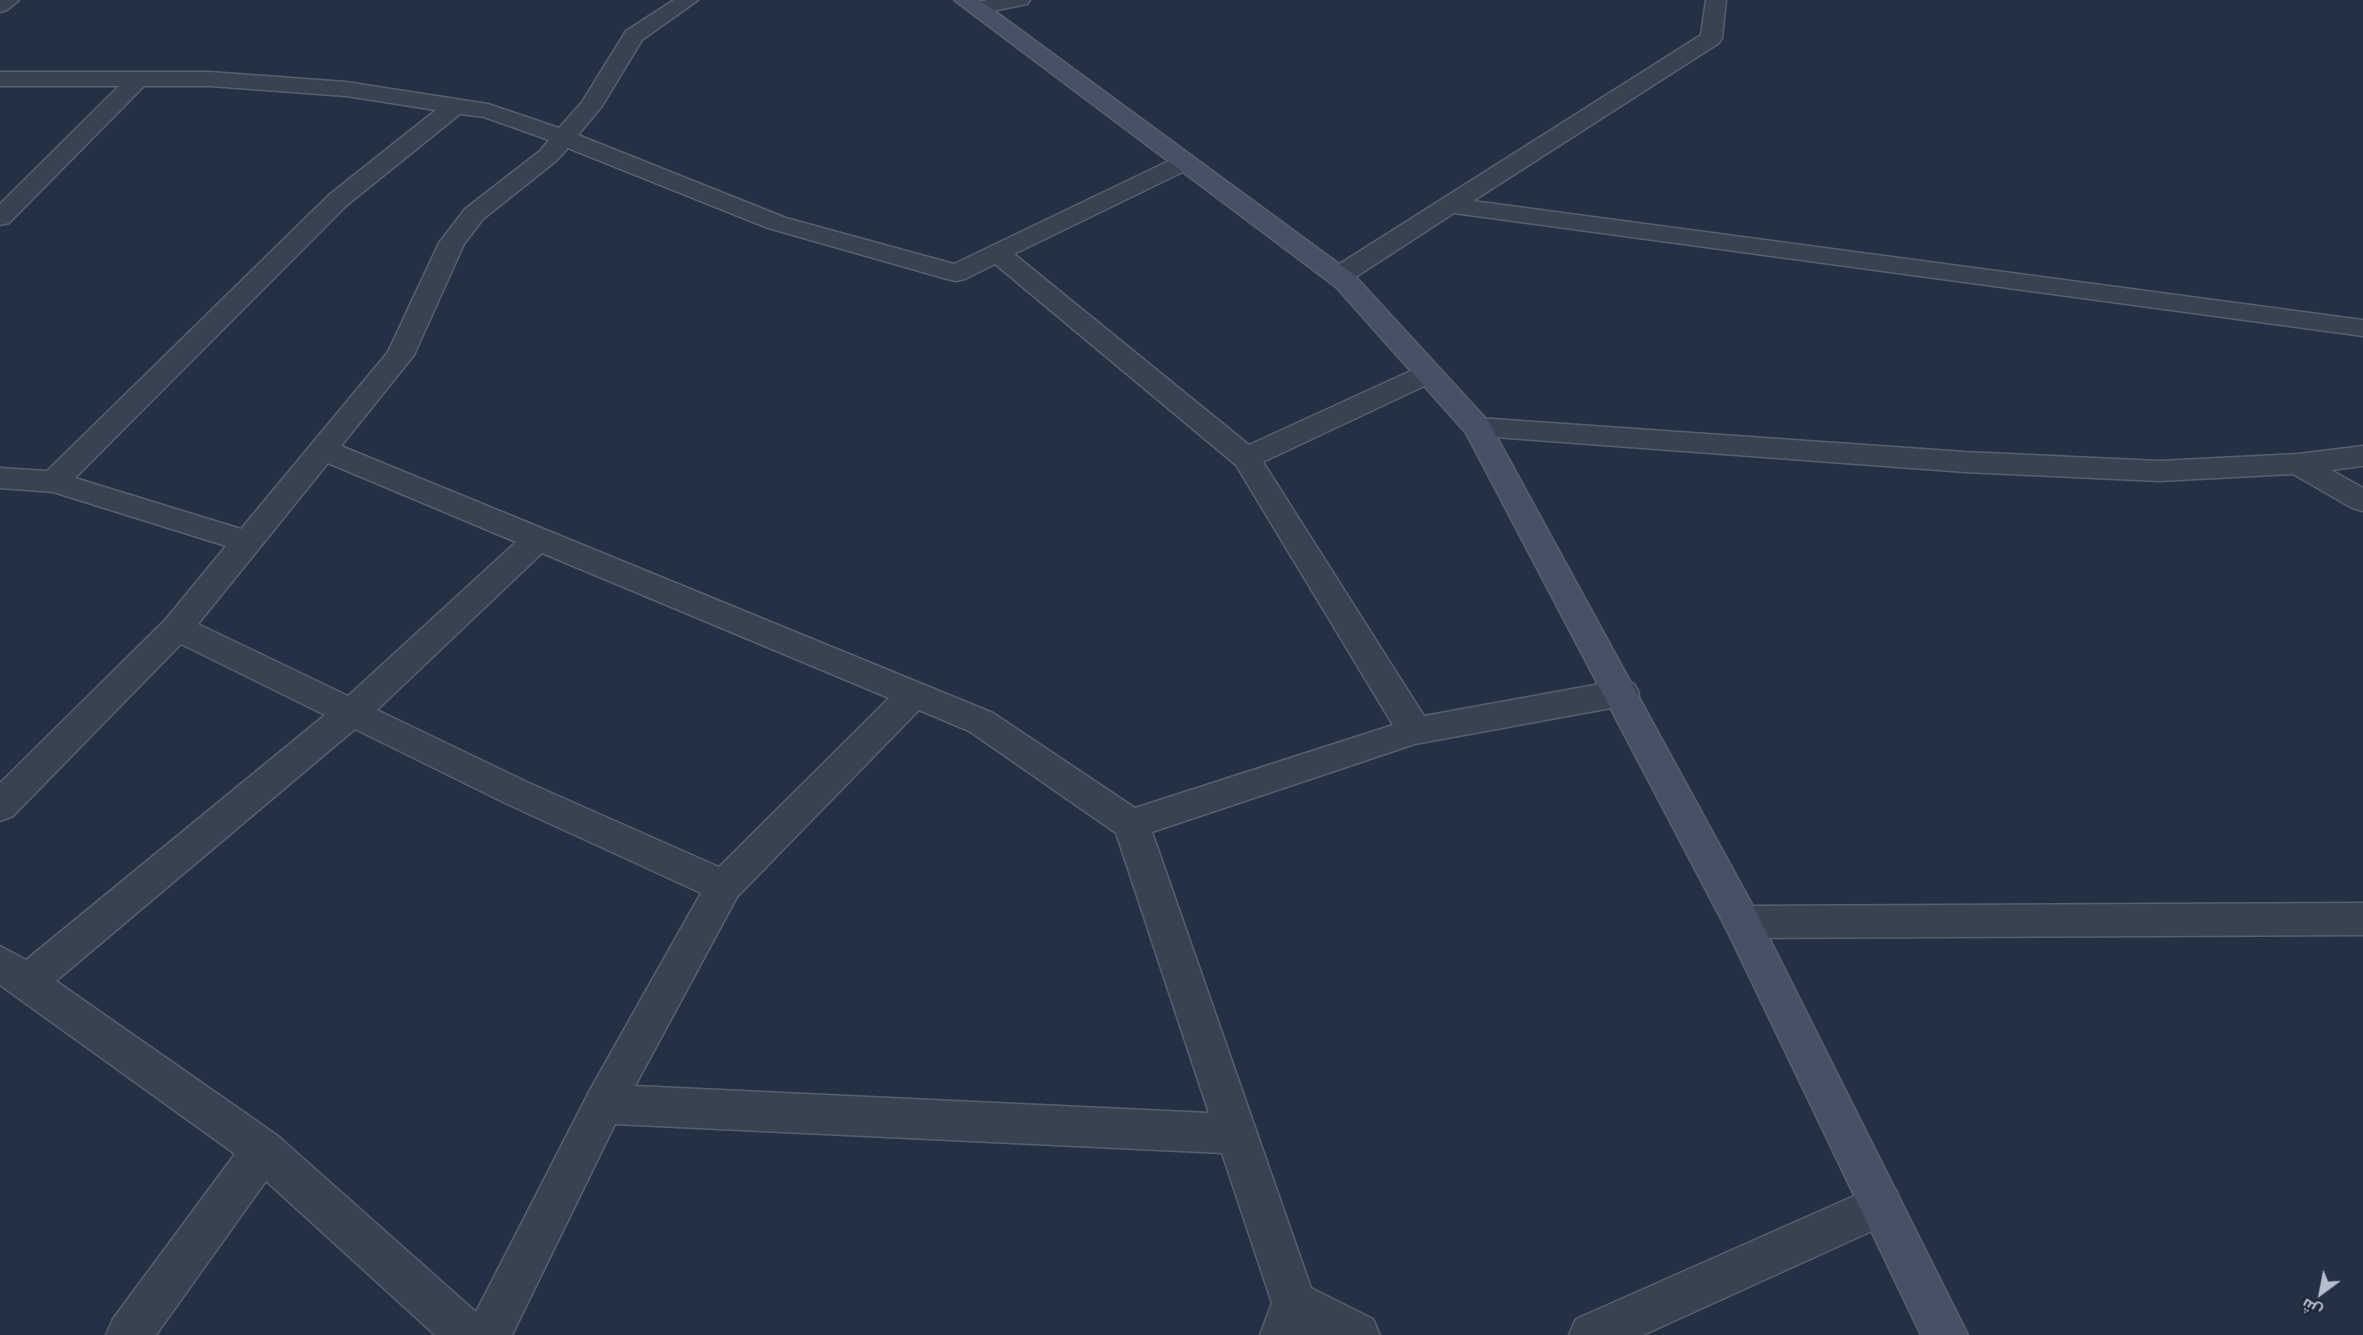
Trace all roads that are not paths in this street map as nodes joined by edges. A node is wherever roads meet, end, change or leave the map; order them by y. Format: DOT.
graph roads {
  1 [pos="9,0"];
  2 [pos="688,0"];
  3 [pos="1020,0"];
  4 [pos="1716,0"];
  5 [pos="971,4"];
  6 [pos="0,6"];
  7 [pos="0,79"];
  8 [pos="138,79"];
  9 [pos="455,106"];
  10 [pos="564,138"];
  11 [pos="1185,162"];
  12 [pos="1450,205"];
  13 [pos="0,218"];
  14 [pos="997,254"];
  15 [pos="1339,276"];
  16 [pos="2363,328"];
  17 [pos="1427,374"];
  18 [pos="1478,428"];
  19 [pos="323,450"];
  20 [pos="2363,456"];
  21 [pos="1246,458"];
  22 [pos="2298,464"];
  23 [pos="0,478"];
  24 [pos="54,482"];
  25 [pos="2363,501"];
  26 [pos="538,538"];
  27 [pos="248,542"];
  28 [pos="177,628"];
  29 [pos="1622,693"];
  30 [pos="914,694"];
  31 [pos="351,713"];
  32 [pos="1415,731"];
  33 [pos="0,806"];
  34 [pos="1131,824"];
  35 [pos="724,886"];
  36 [pos="2363,919"];
  37 [pos="1742,922"];
  38 [pos="14,973"];
  39 [pos="604,1104"];
  40 [pos="1236,1134"];
  41 [pos="262,1150"];
  42 [pos="1881,1204"];
  43 [pos="1289,1319"];
  44 [pos="129,1335"];
  45 [pos="468,1335"];
  46 [pos="488,1335"];
  47 [pos="1357,1335"];
  48 [pos="1592,1335"];
  49 [pos="1945,1335"];
  1 -- 6 [label="street"];
  2 -- 10 [label="street"];
  3 -- 5 [label="street"];
  4 -- 12 [label="street"];
  5 -- 11 [label="main road"];
  7 -- 8 [label="street"];
  8 -- 9 [label="street"];
  8 -- 13 [label="street"];
  9 -- 10 [label="street"];
  9 -- 24 [label="street"];
  10 -- 14 [label="street"];
  10 -- 19 [label="street"];
  11 -- 14 [label="street"];
  11 -- 15 [label="main road"];
  12 -- 15 [label="street"];
  12 -- 16 [label="street"];
  14 -- 21 [label="street"];
  15 -- 17 [label="main road"];
  17 -- 18 [label="main road"];
  17 -- 21 [label="street"];
  18 -- 22 [label="street"];
  18 -- 29 [label="main road"];
  19 -- 26 [label="street"];
  19 -- 27 [label="street"];
  20 -- 22 [label="street"];
  21 -- 32 [label="street"];
  22 -- 25 [label="street"];
  23 -- 24 [label="street"];
  24 -- 27 [label="street"];
  26 -- 30 [label="street"];
  26 -- 31 [label="street"];
  27 -- 28 [label="street"];
  28 -- 31 [label="street"];
  28 -- 33 [label="street"];
  29 -- 32 [label="street"];
  29 -- 37 [label="main road"];
  30 -- 34 [label="street"];
  30 -- 35 [label="street"];
  31 -- 35 [label="street"];
  31 -- 38 [label="street"];
  32 -- 34 [label="street"];
  34 -- 40 [label="street"];
  35 -- 39 [label="street"];
  36 -- 37 [label="street"];
  37 -- 42 [label="main road"];
  38 -- 41 [label="street"];
  39 -- 40 [label="street"];
  39 -- 46 [label="street"];
  40 -- 43 [label="street"];
  41 -- 44 [label="street"];
  41 -- 45 [label="street"];
  42 -- 48 [label="street"];
  42 -- 49 [label="main road"];
  43 -- 47 [label="street"];
}
